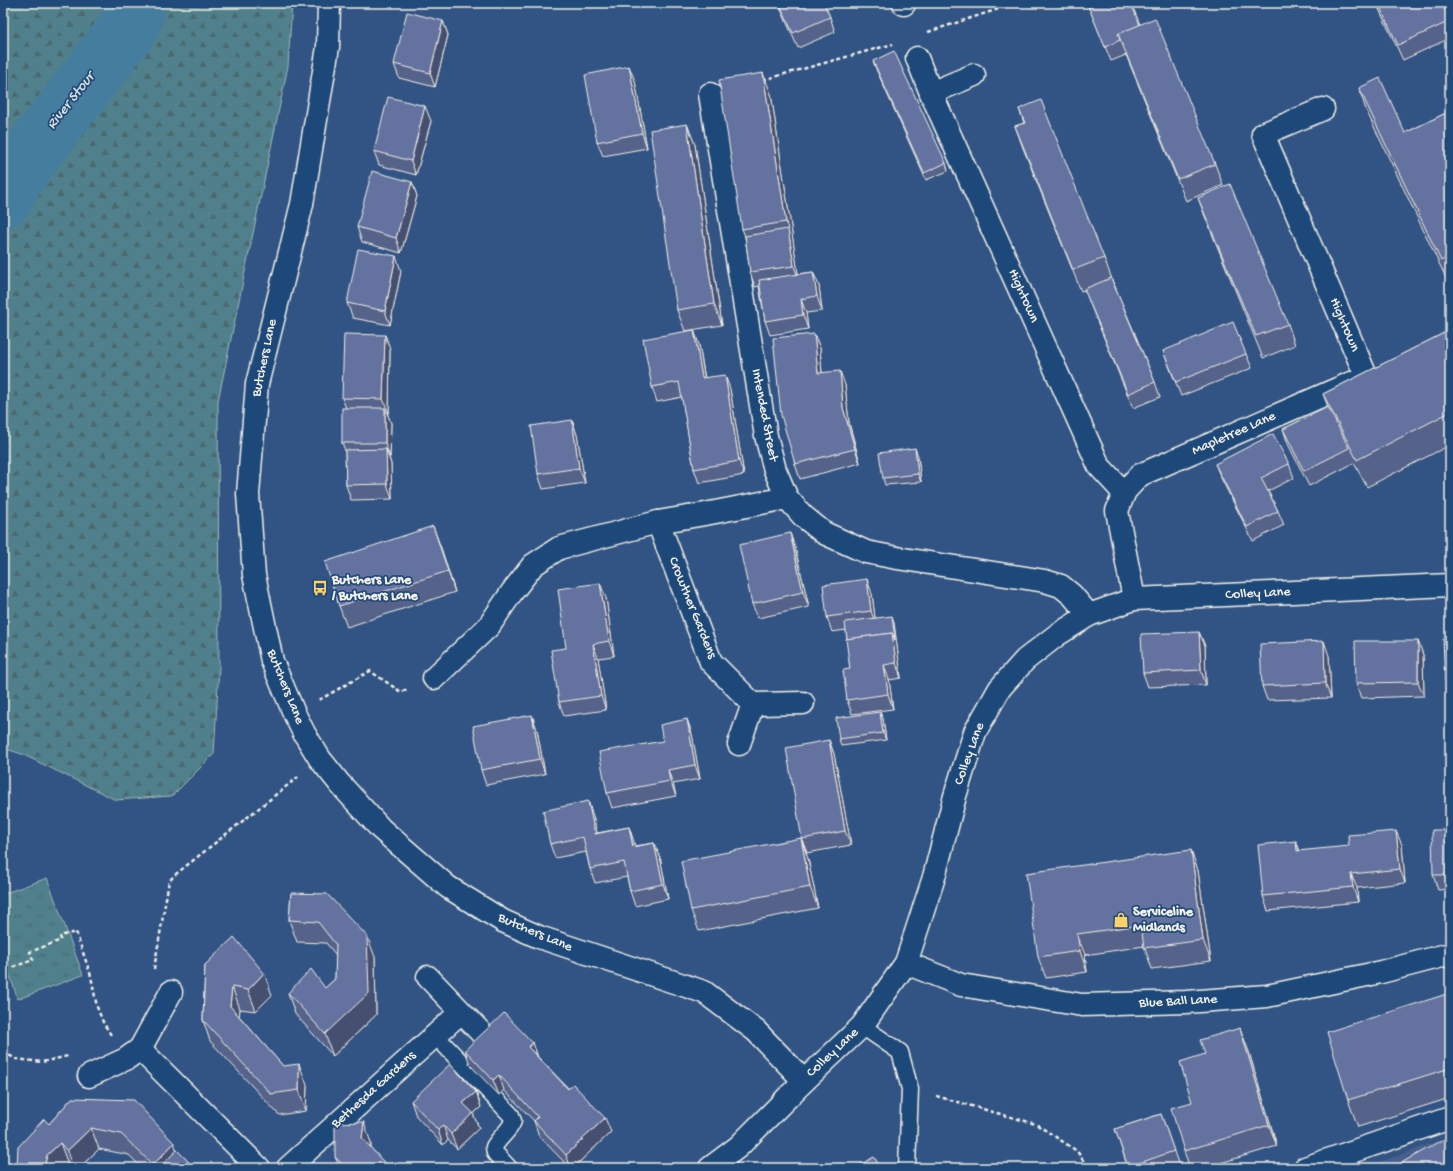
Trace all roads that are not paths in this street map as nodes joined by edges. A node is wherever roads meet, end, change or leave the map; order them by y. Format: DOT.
graph roads {
  1 [pos="329,3"];
  2 [pos="917,58"];
  3 [pos="974,75"];
  4 [pos="931,93"];
  5 [pos="710,94"];
  6 [pos="1323,109"];
  7 [pos="1387,367"];
  8 [pos="1366,376"];
  9 [pos="1124,492"];
  10 [pos="786,498"];
  11 [pos="658,522"];
  12 [pos="1450,585"];
  13 [pos="1134,599"];
  14 [pos="1089,615"];
  15 [pos="434,678"];
  16 [pos="803,703"];
  17 [pos="753,704"];
  18 [pos="739,744"];
  19 [pos="1450,954"];
  20 [pos="906,963"];
  21 [pos="428,977"];
  22 [pos="171,992"];
  23 [pos="461,1012"];
  24 [pos="862,1026"];
  25 [pos="435,1035"];
  26 [pos="489,1041"];
  27 [pos="133,1054"];
  28 [pos="88,1076"];
  29 [pos="804,1081"];
  30 [pos="1450,1118"];
  31 [pos="259,1168"];
  32 [pos="288,1168"];
  33 [pos="509,1168"];
  34 [pos="710,1168"];
  35 [pos="907,1168"];
  36 [pos="1305,1168"];
  1 -- 29 [label="street, Butchers Lane"];
  2 -- 4 [label="street, Hightown"];
  3 -- 4 [label="street"];
  4 -- 9 [label="street, Hightown"];
  5 -- 10 [label="street, Intended Street"];
  6 -- 8 [label="street, Hightown"];
  7 -- 8 [label="street, Mapletree Lane"];
  8 -- 9 [label="street, Mapletree Lane"];
  9 -- 13 [label="street, Mapletree Lane"];
  10 -- 11 [label="street"];
  10 -- 14 [label="street, Intended Street"];
  11 -- 15 [label="street"];
  11 -- 17 [label="street, Crowther Gardens"];
  12 -- 13 [label="street, Colley Lane"];
  13 -- 14 [label="street, Colley Lane"];
  14 -- 20 [label="street, Colley Lane"];
  16 -- 17 [label="street"];
  17 -- 18 [label="street"];
  19 -- 20 [label="street, Blue Ball Lane"];
  20 -- 24 [label="street, Colley Lane"];
  21 -- 23 [label="street"];
  22 -- 27 [label="street"];
  23 -- 25 [label="street, Bethesda Gardens"];
  23 -- 26 [label="street"];
  24 -- 29 [label="street, Colley Lane"];
  24 -- 35 [label="lane"];
  25 -- 32 [label="street, Bethesda Gardens"];
  25 -- 33 [label="lane"];
  27 -- 28 [label="street"];
  27 -- 31 [label="street"];
  29 -- 34 [label="street, Colley Lane"];
  30 -- 36 [label="street"];
}
